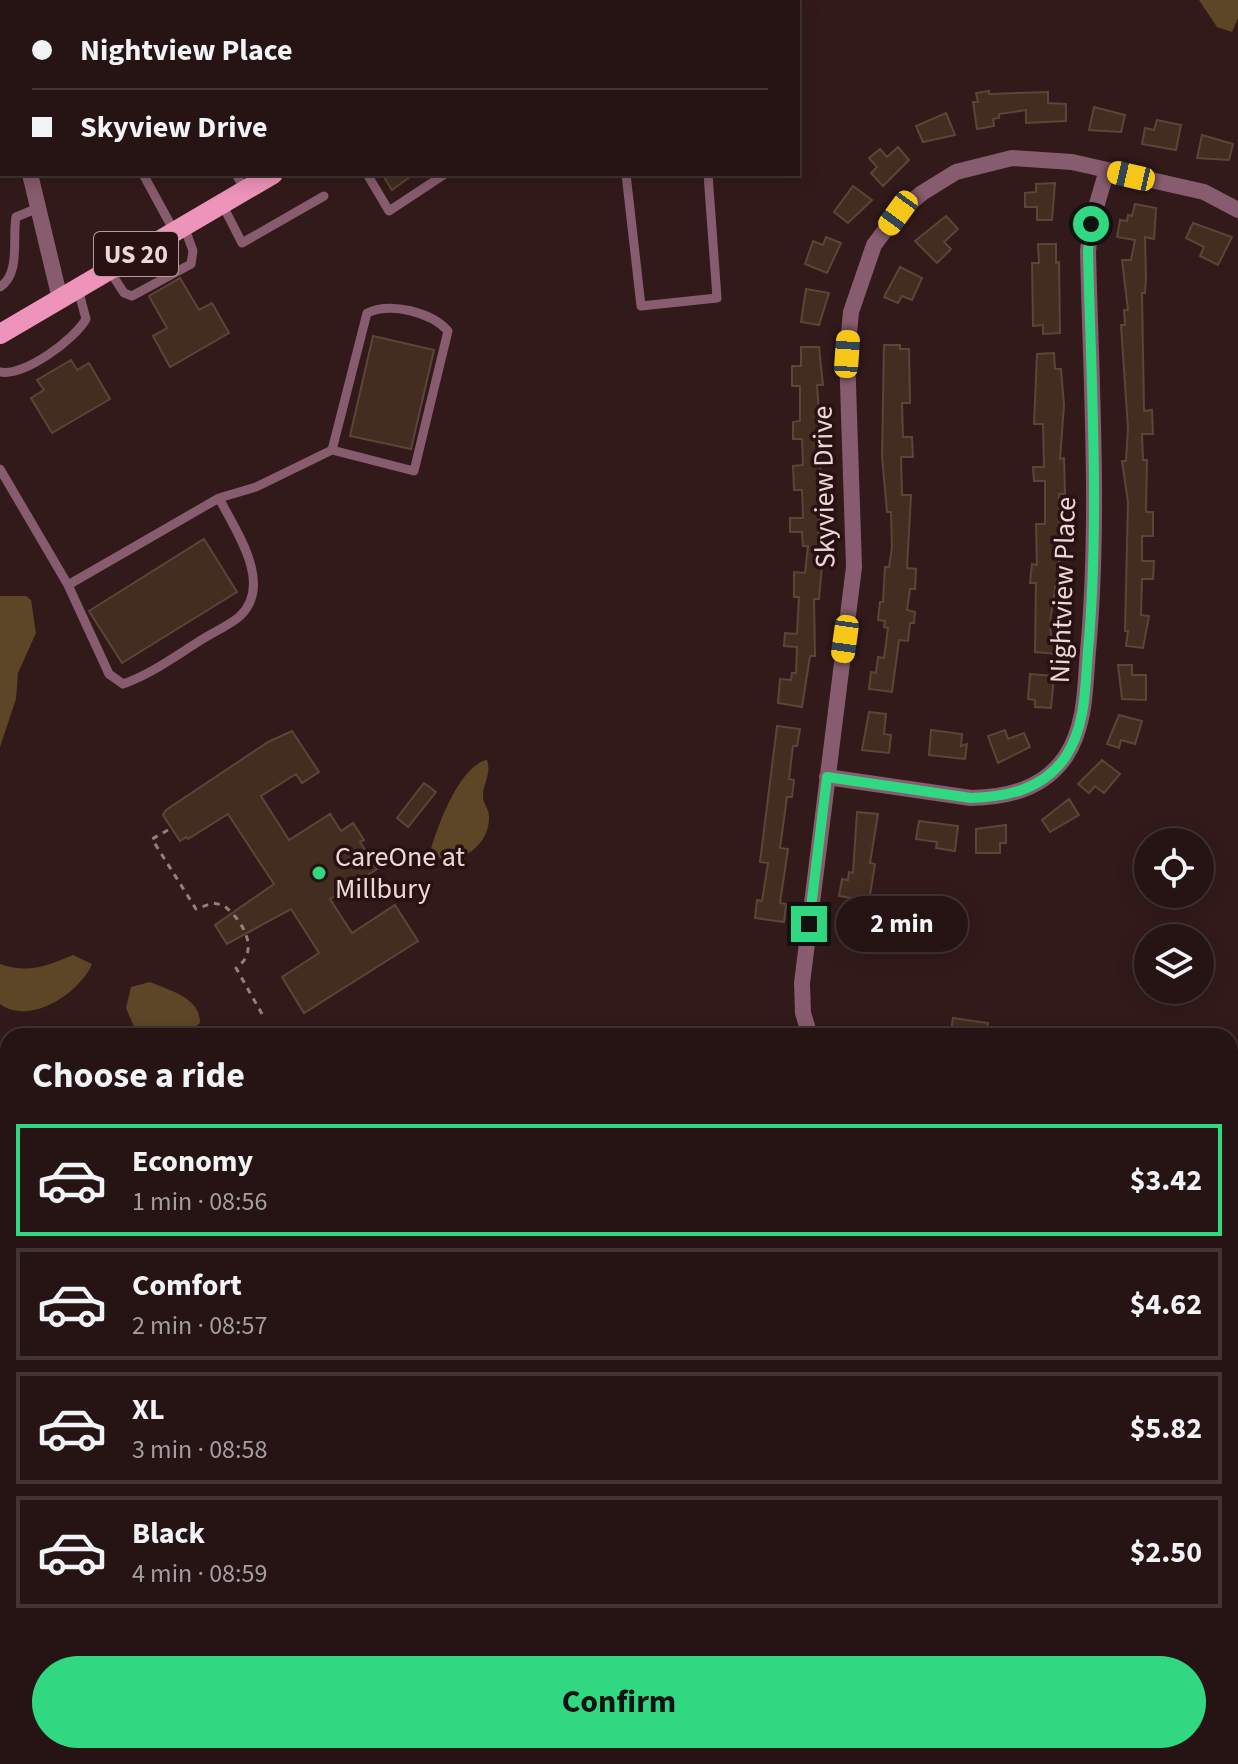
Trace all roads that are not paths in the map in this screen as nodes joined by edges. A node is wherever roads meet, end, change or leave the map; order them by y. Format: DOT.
graph roads {
  1 [pos="1107,170"];
  2 [pos="30,176"];
  3 [pos="144,176"];
  4 [pos="265,176"];
  5 [pos="368,176"];
  6 [pos="442,176"];
  7 [pos="626,176"];
  8 [pos="708,176"];
  9 [pos="241,182"];
  10 [pos="324,196"];
  11 [pos="222,204"];
  12 [pos="38,208"];
  13 [pos="1238,210"];
  14 [pos="179,229"];
  15 [pos="109,270"];
  16 [pos="0,287"];
  17 [pos="69,294"];
  18 [pos="2,327"];
  19 [pos="0,372"];
  20 [pos="332,450"];
  21 [pos="0,469"];
  22 [pos="219,498"];
  23 [pos="68,585"];
  24 [pos="827,777"];
  25 [pos="808,1028"];
  1 -- 13 [label="street, Skyview Drive"];
  1 -- 24 [label="street, Skyview Drive"];
  1 -- 24 [label="street, Nightview Place"];
  2 -- 12 [label="street"];
  3 -- 14 [label="lane"];
  4 -- 9 [label="main road, US 20"];
  5 -- 6 [label="lane"];
  7 -- 8 [label="lane"];
  9 -- 11 [label="main road, US 20"];
  10 -- 11 [label="lane"];
  11 -- 14 [label="main road, US 20"];
  12 -- 16 [label="lane"];
  12 -- 17 [label="street"];
  14 -- 15 [label="main road, US 20"];
  14 -- 15 [label="lane"];
  15 -- 17 [label="main road, US 20"];
  17 -- 18 [label="main road, US 20"];
  17 -- 19 [label="lane"];
  20 -- 20 [label="lane"];
  20 -- 22 [label="lane"];
  21 -- 23 [label="lane"];
  22 -- 23 [label="lane"];
  22 -- 23 [label="lane"];
  24 -- 25 [label="street, Skyview Drive"];
}
